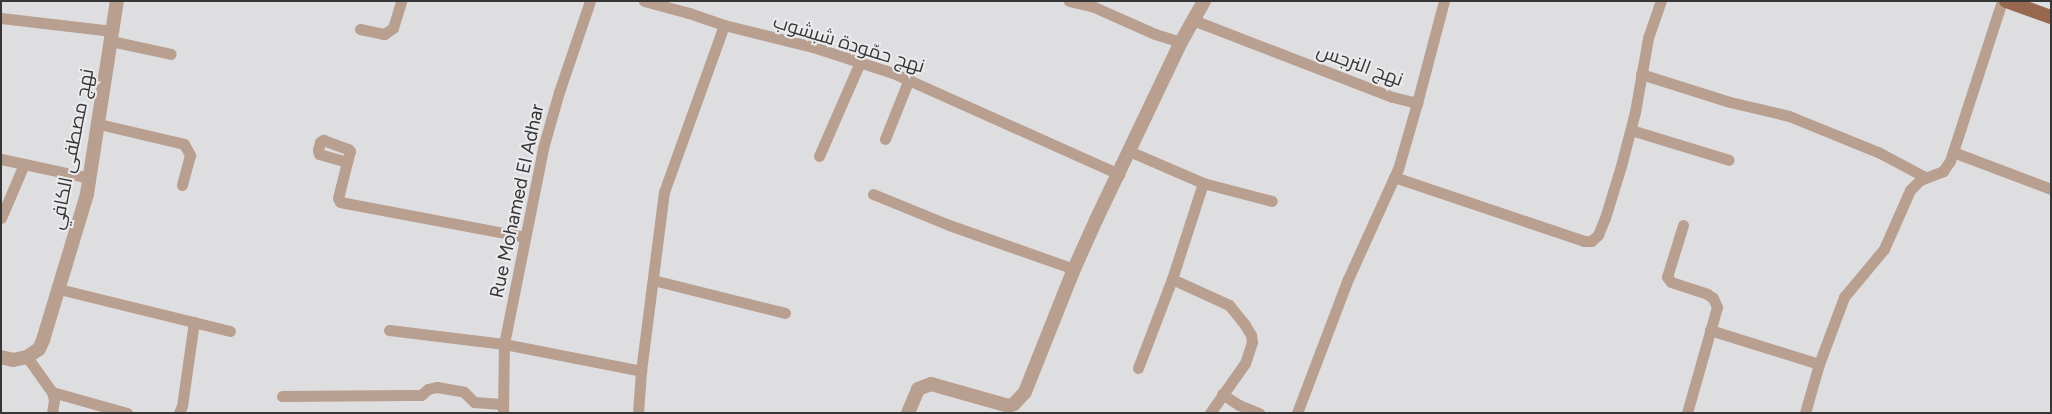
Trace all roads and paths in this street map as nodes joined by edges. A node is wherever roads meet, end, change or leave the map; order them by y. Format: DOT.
graph roads {
  1 [pos="117,1"];
  2 [pos="401,1"];
  3 [pos="590,1"];
  4 [pos="644,1"];
  5 [pos="1069,1"];
  6 [pos="1204,1"];
  7 [pos="1444,1"];
  8 [pos="1661,1"];
  9 [pos="2002,1"];
  10 [pos="2006,1"];
  11 [pos="2051,17"];
  12 [pos="1,18"];
  13 [pos="1193,20"];
  14 [pos="724,25"];
  15 [pos="360,28"];
  16 [pos="111,36"];
  17 [pos="1181,42"];
  18 [pos="172,54"];
  19 [pos="860,62"];
  20 [pos="1640,74"];
  21 [pos="909,79"];
  22 [pos="1416,103"];
  23 [pos="99,124"];
  24 [pos="1631,130"];
  25 [pos="885,139"];
  26 [pos="1130,151"];
  27 [pos="1953,152"];
  28 [pos="819,156"];
  29 [pos="1,159"];
  30 [pos="1729,160"];
  31 [pos="347,162"];
  32 [pos="24,164"];
  33 [pos="1119,174"];
  34 [pos="1394,177"];
  35 [pos="1925,177"];
  36 [pos="90,178"];
  37 [pos="1203,183"];
  38 [pos="182,185"];
  39 [pos="2051,189"];
  40 [pos="873,194"];
  41 [pos="1272,201"];
  42 [pos="1,218"];
  43 [pos="1683,225"];
  44 [pos="525,237"];
  45 [pos="1074,270"];
  46 [pos="1172,279"];
  47 [pos="653,280"];
  48 [pos="59,289"];
  49 [pos="785,313"];
  50 [pos="194,322"];
  51 [pos="389,330"];
  52 [pos="1710,330"];
  53 [pos="230,331"];
  54 [pos="504,344"];
  55 [pos="1,358"];
  56 [pos="27,358"];
  57 [pos="1818,364"];
  58 [pos="1138,368"];
  59 [pos="641,371"];
  60 [pos="52,392"];
  61 [pos="1222,394"];
  62 [pos="282,396"];
  63 [pos="503,408"];
  64 [pos="52,413"];
  65 [pos="127,413"];
  66 [pos="179,413"];
  67 [pos="638,413"];
  68 [pos="908,413"];
  69 [pos="1210,413"];
  70 [pos="1259,413"];
  71 [pos="1297,413"];
  72 [pos="1687,413"];
  73 [pos="1805,413"];
  1 -- 16 [label="street, نهج مصطفى الكافي"];
  2 -- 15 [label="street"];
  3 -- 44 [label="street, Rue Mohamed El Adhar"];
  4 -- 14 [label="street, نهج حمّودة شبشوب"];
  5 -- 17 [label="street"];
  6 -- 13 [label="street"];
  7 -- 22 [label="street, نهج النرجس"];
  8 -- 20 [label="street"];
  9 -- 27 [label="street"];
  10 -- 11 [label="main road"];
  12 -- 16 [label="street"];
  13 -- 17 [label="street"];
  13 -- 22 [label="street, نهج النرجس"];
  14 -- 19 [label="street, نهج حمّودة شبشوب"];
  14 -- 47 [label="street"];
  16 -- 18 [label="street"];
  16 -- 23 [label="street, نهج مصطفى الكافي"];
  17 -- 26 [label="street"];
  19 -- 21 [label="street, نهج حمّودة شبشوب"];
  19 -- 28 [label="street"];
  20 -- 24 [label="street"];
  20 -- 35 [label="street"];
  21 -- 25 [label="street"];
  21 -- 33 [label="street, نهج حمّودة شبشوب"];
  22 -- 34 [label="street"];
  23 -- 36 [label="street, نهج مصطفى الكافي"];
  23 -- 38 [label="street"];
  24 -- 30 [label="street"];
  24 -- 34 [label="street"];
  26 -- 33 [label="street"];
  26 -- 37 [label="street"];
  27 -- 35 [label="street"];
  27 -- 39 [label="street"];
  29 -- 32 [label="street"];
  31 -- 44 [label="street"];
  32 -- 36 [label="street"];
  32 -- 42 [label="street"];
  33 -- 45 [label="street"];
  34 -- 71 [label="street"];
  35 -- 57 [label="street"];
  36 -- 48 [label="street, نهج مصطفى الكافي"];
  37 -- 41 [label="street"];
  37 -- 46 [label="street"];
  40 -- 45 [label="street"];
  43 -- 52 [label="street"];
  44 -- 54 [label="street, Rue Mohamed El Adhar"];
  45 -- 68 [label="street"];
  46 -- 58 [label="street"];
  46 -- 61 [label="street"];
  47 -- 49 [label="street"];
  47 -- 59 [label="street"];
  48 -- 50 [label="street"];
  48 -- 56 [label="street, نهج مصطفى الكافي"];
  50 -- 53 [label="street"];
  50 -- 66 [label="street"];
  51 -- 54 [label="street"];
  52 -- 57 [label="street"];
  52 -- 72 [label="street"];
  54 -- 59 [label="street"];
  54 -- 63 [label="street, Rue Mohamed El Adhar"];
  55 -- 56 [label="street"];
  56 -- 60 [label="street"];
  57 -- 73 [label="street"];
  59 -- 67 [label="street"];
  60 -- 64 [label="street"];
  60 -- 65 [label="street"];
  61 -- 69 [label="street"];
  61 -- 70 [label="street"];
  62 -- 63 [label="street"];
}
